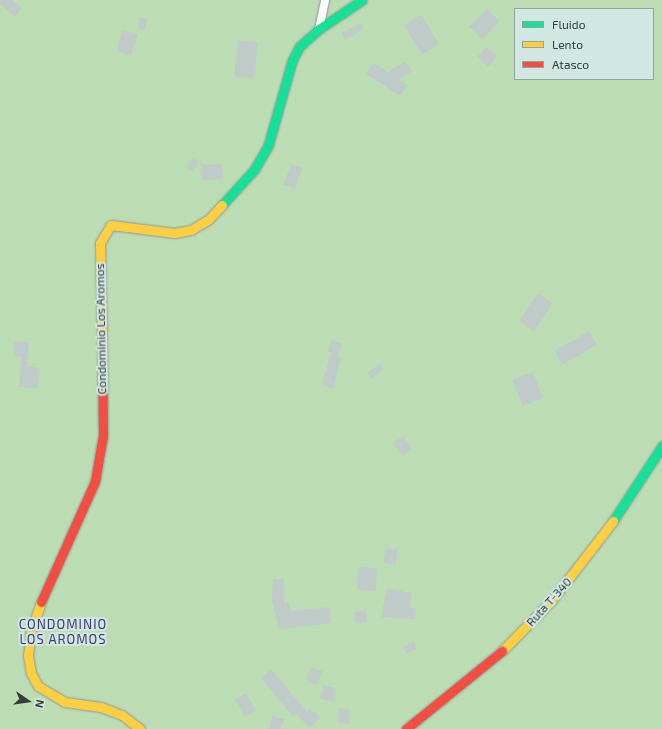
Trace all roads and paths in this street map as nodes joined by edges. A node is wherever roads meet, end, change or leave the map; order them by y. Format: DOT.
graph roads {
  1 [pos="325,0"];
  2 [pos="362,0"];
  3 [pos="319,29"];
  4 [pos="662,446"];
  5 [pos="140,729"];
  6 [pos="406,729"];
  1 -- 3 [label="street"];
  2 -- 3 [label="street, Condominio Los Aromos"];
  3 -- 5 [label="street, Condominio Los Aromos"];
  4 -- 6 [label="street, Ruta T-340"];
}
